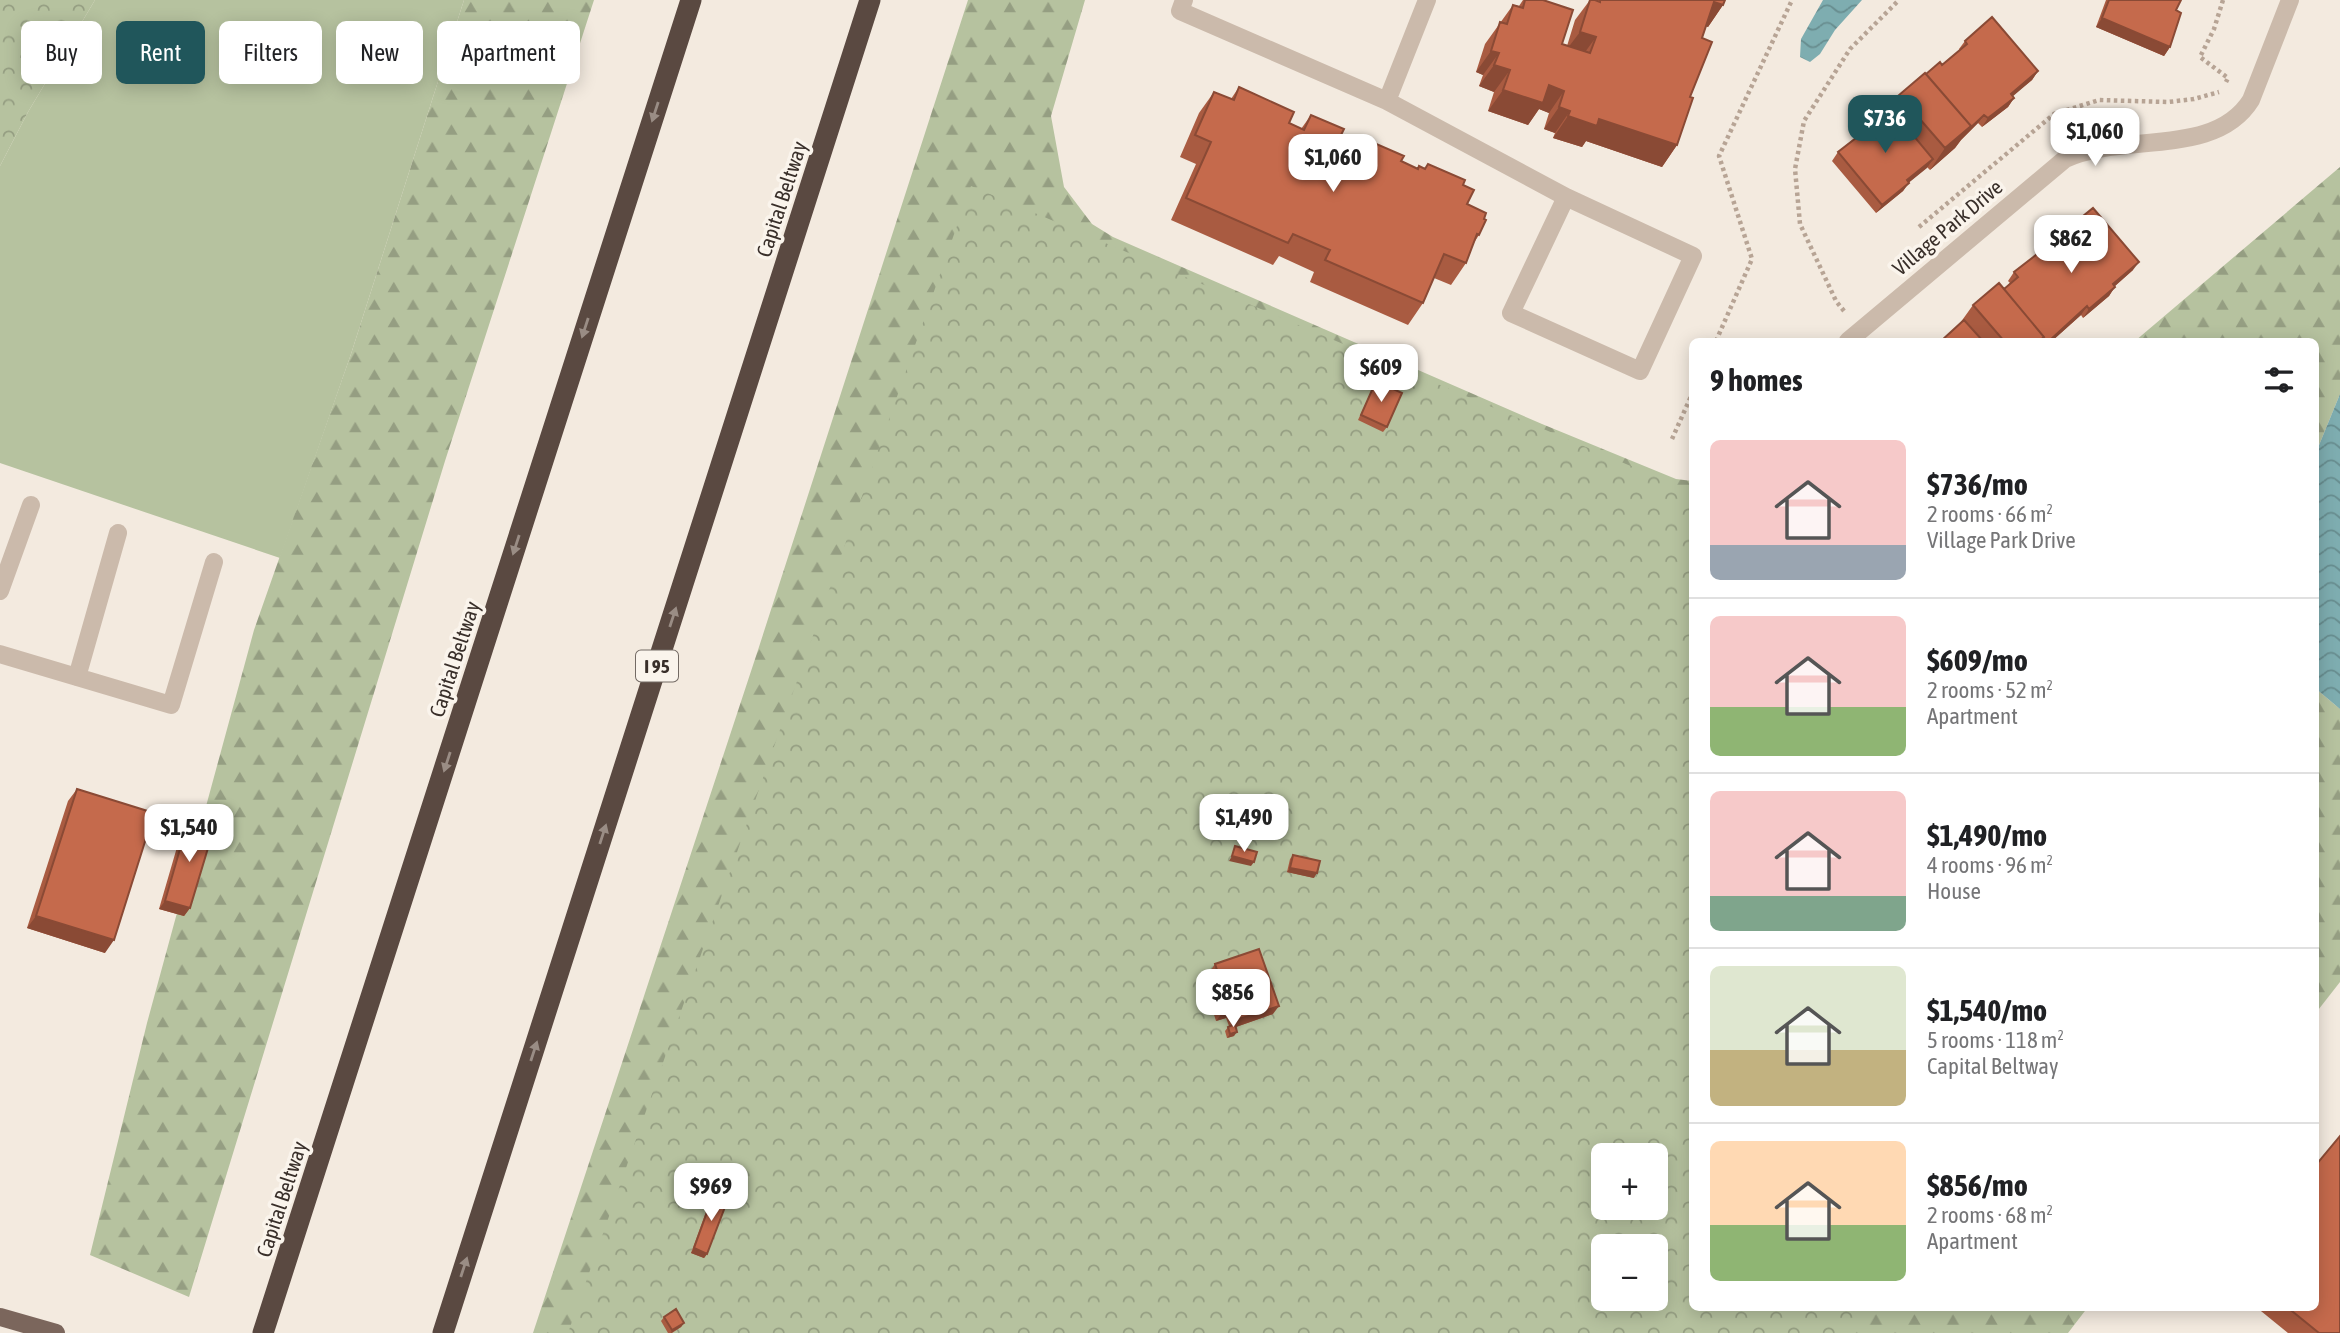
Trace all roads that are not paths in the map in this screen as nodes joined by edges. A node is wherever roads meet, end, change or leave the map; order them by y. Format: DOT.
graph roads {
  1 [pos="691,0"];
  2 [pos="870,0"];
  3 [pos="1184,0"];
  4 [pos="1427,0"];
  5 [pos="2290,0"];
  6 [pos="1387,101"];
  7 [pos="1566,197"];
  8 [pos="1853,335"];
  9 [pos="31,505"];
  10 [pos="118,533"];
  11 [pos="214,562"];
  12 [pos="0,591"];
  13 [pos="0,654"];
  14 [pos="77,677"];
  15 [pos="0,1317"];
  16 [pos="56,1333"];
  17 [pos="263,1333"];
  18 [pos="443,1333"];
  1 -- 17 [label="highway, Capital Beltway, one-way"];
  18 -- 2 [label="highway, Capital Beltway / I 95, one-way"];
  3 -- 6 [label="street"];
  4 -- 6 [label="street"];
  5 -- 8 [label="street, Village Park Drive"];
  6 -- 7 [label="street"];
  7 -- 7 [label="street"];
  9 -- 12 [label="street"];
  10 -- 14 [label="street"];
  11 -- 14 [label="street"];
  13 -- 14 [label="street"];
  15 -- 16 [label="main road"];
}
